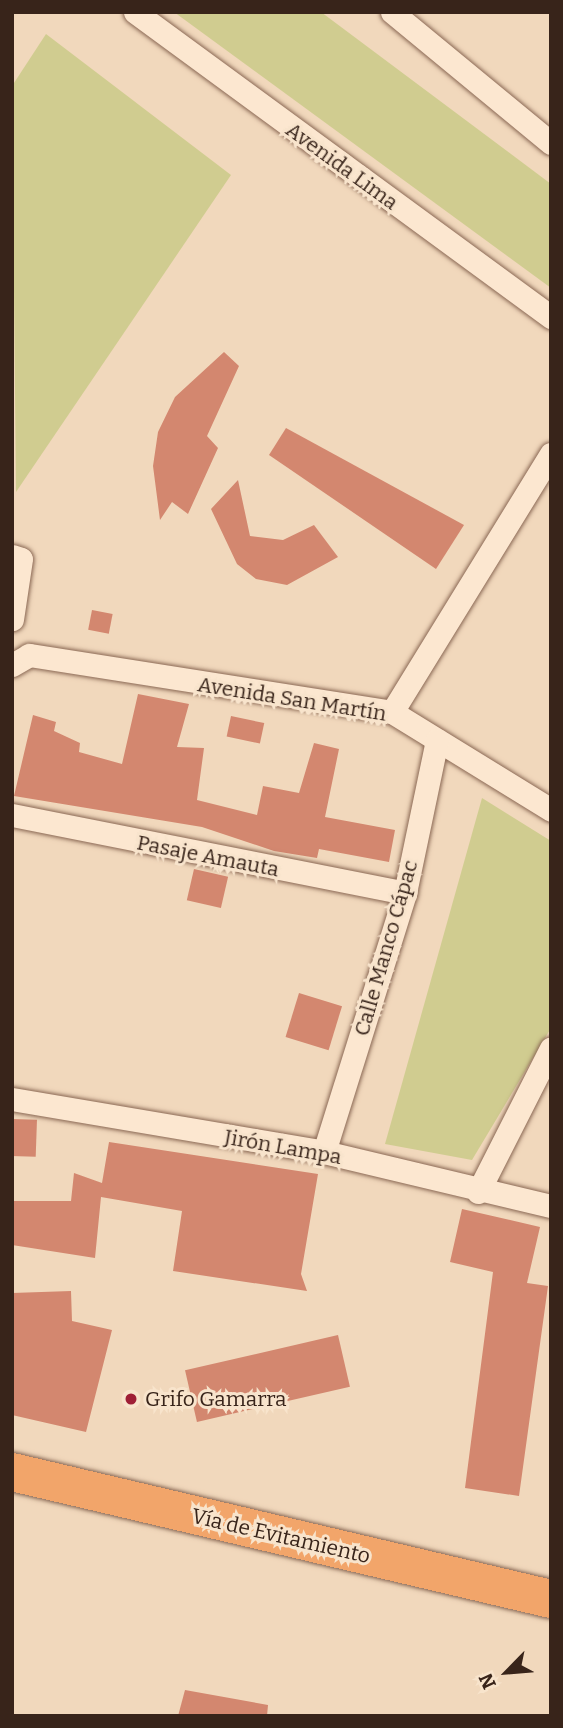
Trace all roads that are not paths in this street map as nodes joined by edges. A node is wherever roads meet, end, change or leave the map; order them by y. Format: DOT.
graph roads {
  1 [pos="135,12"];
  2 [pos="392,12"];
  3 [pos="551,144"];
  4 [pos="551,317"];
  5 [pos="551,454"];
  6 [pos="17,557"];
  7 [pos="12,619"];
  8 [pos="12,665"];
  9 [pos="392,712"];
  10 [pos="437,740"];
  11 [pos="551,810"];
  12 [pos="12,815"];
  13 [pos="405,893"];
  14 [pos="551,1048"];
  15 [pos="12,1099"];
  16 [pos="324,1152"];
  17 [pos="478,1192"];
  18 [pos="551,1206"];
  19 [pos="12,1472"];
  20 [pos="551,1600"];
  1 -- 4 [label="street, Avenida Lima"];
  2 -- 3 [label="street"];
  5 -- 9 [label="street"];
  6 -- 7 [label="street"];
  8 -- 9 [label="street, Avenida San Martín"];
  9 -- 10 [label="street, Avenida San Martín"];
  10 -- 11 [label="street, Avenida San Martín"];
  10 -- 13 [label="street, Calle Manco Cápac"];
  12 -- 13 [label="street, Pasaje Amauta"];
  13 -- 16 [label="street, Calle Manco Cápac"];
  14 -- 17 [label="street"];
  15 -- 16 [label="street, Jirón Lampa"];
  16 -- 17 [label="street, Jirón Lampa"];
  17 -- 18 [label="street, Jirón Lampa"];
  19 -- 20 [label="highway, Vía de Evitamiento"];
}
